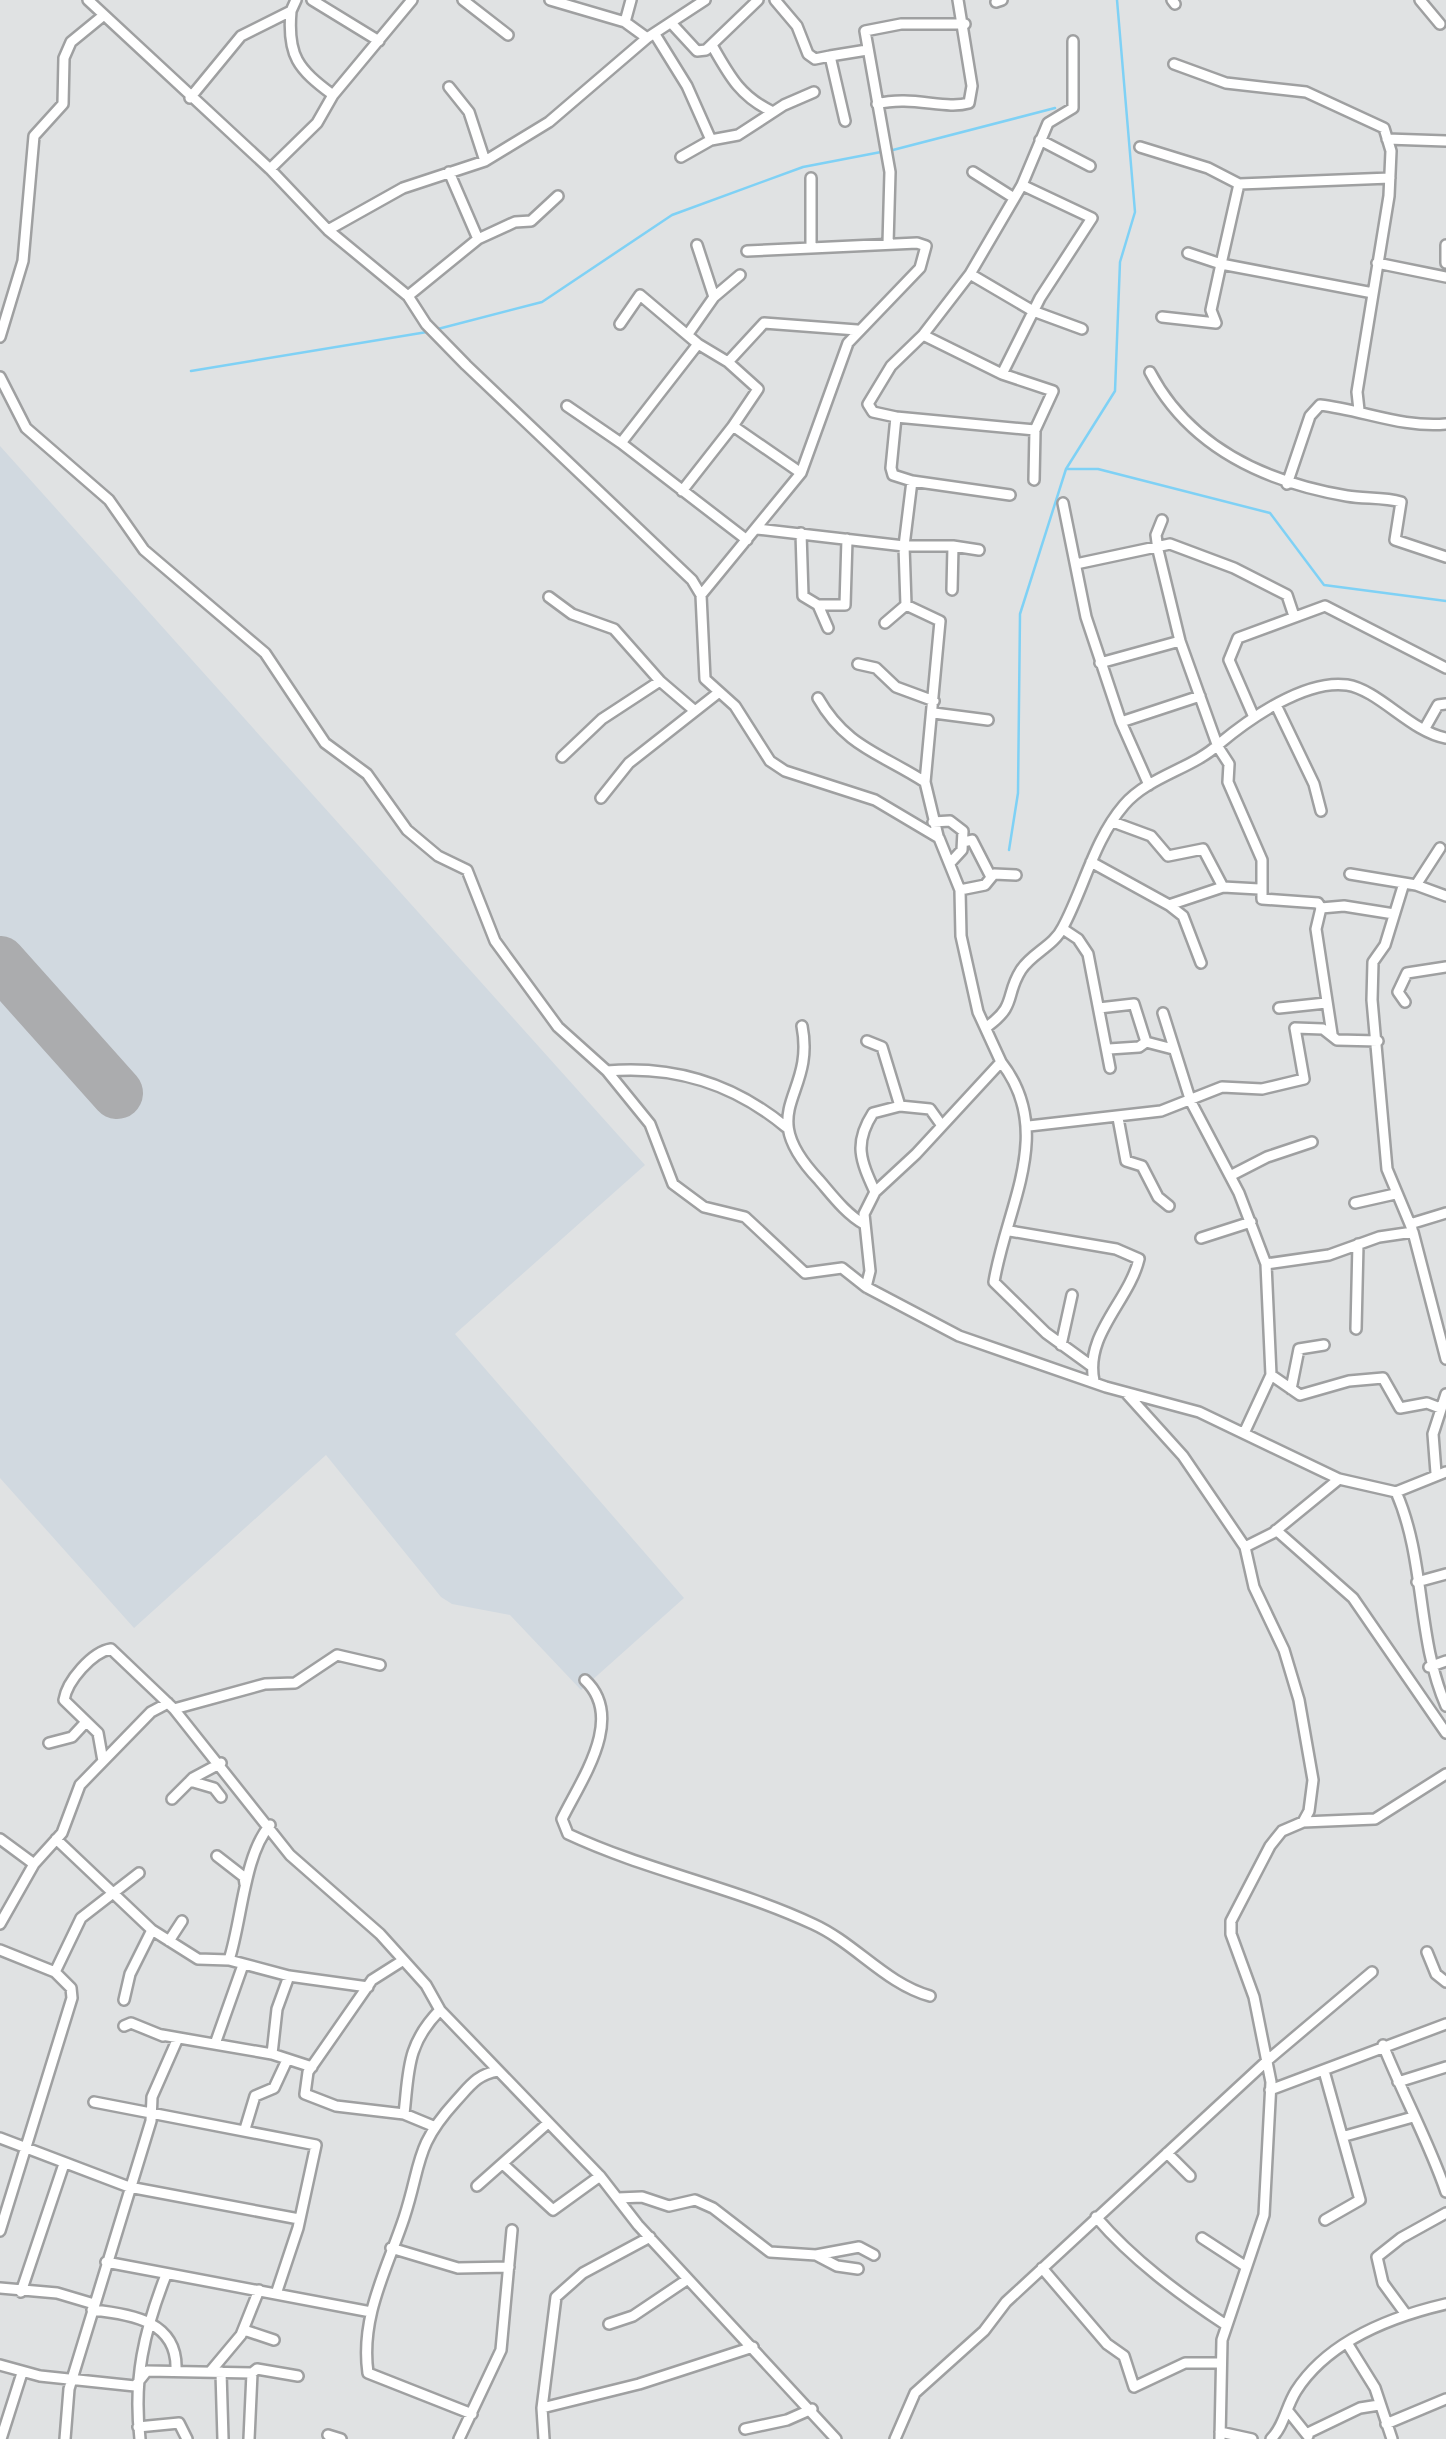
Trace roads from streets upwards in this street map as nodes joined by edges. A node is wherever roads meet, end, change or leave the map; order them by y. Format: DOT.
graph roads {
  1 [pos="88,0"];
  2 [pos="296,0"];
  3 [pos="312,0"];
  4 [pos="412,0"];
  5 [pos="463,0"];
  6 [pos="550,0"];
  7 [pos="631,0"];
  8 [pos="705,0"];
  9 [pos="758,0"];
  10 [pos="775,0"];
  11 [pos="958,0"];
  12 [pos="1420,0"];
  13 [pos="290,11"];
  14 [pos="104,15"];
  15 [pos="624,22"];
  16 [pos="965,24"];
  17 [pos="1440,24"];
  18 [pos="673,25"];
  19 [pos="508,36"];
  20 [pos="652,37"];
  21 [pos="379,40"];
  22 [pos="1073,41"];
  23 [pos="713,47"];
  24 [pos="867,50"];
  25 [pos="830,56"];
  26 [pos="1174,64"];
  27 [pos="449,87"];
  28 [pos="814,92"];
  29 [pos="334,95"];
  30 [pos="190,98"];
  31 [pos="877,104"];
  32 [pos="773,112"];
  33 [pos="845,121"];
  34 [pos="1388,139"];
  35 [pos="711,140"];
  36 [pos="1040,140"];
  37 [pos="1446,141"];
  38 [pos="1140,147"];
  39 [pos="681,157"];
  40 [pos="486,161"];
  41 [pos="1090,166"];
  42 [pos="270,168"];
  43 [pos="449,172"];
  44 [pos="973,172"];
  45 [pos="810,178"];
  46 [pos="1390,178"];
  47 [pos="1239,184"];
  48 [pos="1022,185"];
  49 [pos="558,196"];
  50 [pos="1014,198"];
  51 [pos="328,230"];
  52 [pos="478,239"];
  53 [pos="888,244"];
  54 [pos="697,245"];
  55 [pos="1446,245"];
  56 [pos="811,248"];
  57 [pos="748,250"];
  58 [pos="1188,253"];
  59 [pos="1377,263"];
  60 [pos="1446,263"];
  61 [pos="1222,264"];
  62 [pos="970,274"];
  63 [pos="740,275"];
  64 [pos="1446,277"];
  65 [pos="1373,293"];
  66 [pos="408,296"];
  67 [pos="714,297"];
  68 [pos="1033,311"];
  69 [pos="1162,318"];
  70 [pos="620,324"];
  71 [pos="1082,329"];
  72 [pos="857,330"];
  73 [pos="688,334"];
  74 [pos="923,334"];
  75 [pos="0,337"];
  76 [pos="698,344"];
  77 [pos="728,362"];
  78 [pos="1150,372"];
  79 [pos="1002,374"];
  80 [pos="0,376"];
  81 [pos="567,406"];
  82 [pos="1358,410"];
  83 [pos="896,416"];
  84 [pos="1446,424"];
  85 [pos="733,426"];
  86 [pos="1035,430"];
  87 [pos="621,443"];
  88 [pos="801,474"];
  89 [pos="1034,480"];
  90 [pos="912,481"];
  91 [pos="1287,484"];
  92 [pos="682,490"];
  93 [pos="1010,495"];
  94 [pos="1063,503"];
  95 [pos="1162,520"];
  96 [pos="757,529"];
  97 [pos="801,533"];
  98 [pos="847,538"];
  99 [pos="748,540"];
  100 [pos="1446,542"];
  101 [pos="904,546"];
  102 [pos="953,546"];
  103 [pos="979,550"];
  104 [pos="1158,550"];
  105 [pos="1443,556"];
  106 [pos="1076,564"];
  107 [pos="952,590"];
  108 [pos="702,595"];
  109 [pos="548,597"];
  110 [pos="818,605"];
  111 [pos="906,605"];
  112 [pos="1294,616"];
  113 [pos="885,623"];
  114 [pos="828,628"];
  115 [pos="1180,641"];
  116 [pos="1100,663"];
  117 [pos="858,664"];
  118 [pos="1446,668"];
  119 [pos="660,682"];
  120 [pos="718,693"];
  121 [pos="1200,696"];
  122 [pos="818,698"];
  123 [pos="1445,701"];
  124 [pos="1276,705"];
  125 [pos="934,707"];
  126 [pos="694,711"];
  127 [pos="1253,715"];
  128 [pos="988,720"];
  129 [pos="1121,722"];
  130 [pos="1426,728"];
  131 [pos="1446,738"];
  132 [pos="1218,746"];
  133 [pos="562,757"];
  134 [pos="925,782"];
  135 [pos="1149,785"];
  136 [pos="600,798"];
  137 [pos="1321,811"];
  138 [pos="933,822"];
  139 [pos="1113,822"];
  140 [pos="939,838"];
  141 [pos="964,842"];
  142 [pos="1440,848"];
  143 [pos="951,862"];
  144 [pos="1090,862"];
  145 [pos="1350,874"];
  146 [pos="1016,875"];
  147 [pos="991,878"];
  148 [pos="1404,883"];
  149 [pos="1416,884"];
  150 [pos="1223,887"];
  151 [pos="1259,889"];
  152 [pos="960,890"];
  153 [pos="1446,896"];
  154 [pos="1169,905"];
  155 [pos="1321,908"];
  156 [pos="1394,914"];
  157 [pos="1062,930"];
  158 [pos="1200,963"];
  159 [pos="1446,967"];
  160 [pos="1405,1002"];
  161 [pos="1326,1003"];
  162 [pos="1098,1008"];
  163 [pos="1279,1008"];
  164 [pos="1163,1013"];
  165 [pos="802,1026"];
  166 [pos="988,1026"];
  167 [pos="867,1040"];
  168 [pos="1336,1040"];
  169 [pos="1378,1040"];
  170 [pos="1146,1042"];
  171 [pos="1109,1048"];
  172 [pos="1173,1049"];
  173 [pos="1000,1062"];
  174 [pos="1110,1068"];
  175 [pos="607,1071"];
  176 [pos="1191,1102"];
  177 [pos="900,1106"];
  178 [pos="1118,1118"];
  179 [pos="940,1123"];
  180 [pos="1029,1126"];
  181 [pos="786,1127"];
  182 [pos="1312,1142"];
  183 [pos="1230,1176"];
  184 [pos="874,1192"];
  185 [pos="1395,1194"];
  186 [pos="1355,1203"];
  187 [pos="1170,1206"];
  188 [pos="1446,1213"];
  189 [pos="1251,1222"];
  190 [pos="864,1224"];
  191 [pos="1412,1228"];
  192 [pos="1010,1231"];
  193 [pos="1200,1238"];
  194 [pos="1358,1244"];
  195 [pos="1266,1264"];
  196 [pos="866,1287"];
  197 [pos="1072,1295"];
  198 [pos="1356,1329"];
  199 [pos="1061,1345"];
  200 [pos="1324,1345"];
  201 [pos="1446,1359"];
  202 [pos="1090,1365"];
  203 [pos="1271,1376"];
  204 [pos="1094,1381"];
  205 [pos="1291,1389"];
  206 [pos="1127,1394"];
  207 [pos="1446,1394"];
  208 [pos="1440,1408"];
  209 [pos="1245,1431"];
  210 [pos="1441,1472"];
  211 [pos="1338,1479"];
  212 [pos="1396,1492"];
  213 [pos="1276,1530"];
  214 [pos="1245,1547"];
  215 [pos="1446,1574"];
  216 [pos="1418,1582"];
  217 [pos="1446,1661"];
  218 [pos="380,1664"];
  219 [pos="1429,1667"];
  220 [pos="585,1680"];
  221 [pos="171,1706"];
  222 [pos="1446,1706"];
  223 [pos="86,1723"];
  224 [pos="1446,1733"];
  225 [pos="49,1743"];
  226 [pos="103,1761"];
  227 [pos="220,1764"];
  228 [pos="1446,1774"];
  229 [pos="190,1781"];
  230 [pos="221,1797"];
  231 [pos="172,1799"];
  232 [pos="1303,1822"];
  233 [pos="270,1825"];
  234 [pos="0,1838"];
  235 [pos="56,1840"];
  236 [pos="217,1856"];
  237 [pos="34,1864"];
  238 [pos="139,1872"];
  239 [pos="247,1891"];
  240 [pos="108,1893"];
  241 [pos="182,1921"];
  242 [pos="0,1923"];
  243 [pos="152,1930"];
  244 [pos="169,1941"];
  245 [pos="0,1950"];
  246 [pos="1427,1952"];
  247 [pos="229,1960"];
  248 [pos="402,1961"];
  249 [pos="243,1965"];
  250 [pos="54,1972"];
  251 [pos="1372,1972"];
  252 [pos="289,1976"];
  253 [pos="1446,1982"];
  254 [pos="368,1987"];
  255 [pos="930,1996"];
  256 [pos="124,2000"];
  257 [pos="440,2010"];
  258 [pos="1446,2024"];
  259 [pos="124,2026"];
  260 [pos="175,2041"];
  261 [pos="215,2044"];
  262 [pos="1384,2045"];
  263 [pos="272,2054"];
  264 [pos="1269,2059"];
  265 [pos="287,2060"];
  266 [pos="312,2066"];
  267 [pos="1446,2067"];
  268 [pos="1260,2068"];
  269 [pos="498,2071"];
  270 [pos="1271,2071"];
  271 [pos="1324,2071"];
  272 [pos="1398,2082"];
  273 [pos="1270,2090"];
  274 [pos="94,2102"];
  275 [pos="150,2110"];
  276 [pos="404,2114"];
  277 [pos="1413,2117"];
  278 [pos="548,2123"];
  279 [pos="433,2126"];
  280 [pos="245,2129"];
  281 [pos="1345,2136"];
  282 [pos="0,2138"];
  283 [pos="24,2146"];
  284 [pos="1167,2154"];
  285 [pos="64,2164"];
  286 [pos="504,2165"];
  287 [pos="600,2176"];
  288 [pos="1190,2176"];
  289 [pos="477,2186"];
  290 [pos="129,2187"];
  291 [pos="1446,2192"];
  292 [pos="618,2198"];
  293 [pos="1446,2213"];
  294 [pos="1096,2217"];
  295 [pos="299,2219"];
  296 [pos="1325,2220"];
  297 [pos="512,2230"];
  298 [pos="0,2231"];
  299 [pos="650,2237"];
  300 [pos="1202,2238"];
  301 [pos="391,2248"];
  302 [pos="816,2254"];
  303 [pos="874,2255"];
  304 [pos="106,2262"];
  305 [pos="1245,2266"];
  306 [pos="508,2267"];
  307 [pos="1042,2268"];
  308 [pos="858,2270"];
  309 [pos="166,2275"];
  310 [pos="688,2279"];
  311 [pos="0,2288"];
  312 [pos="259,2290"];
  313 [pos="21,2292"];
  314 [pos="276,2294"];
  315 [pos="1446,2304"];
  316 [pos="93,2307"];
  317 [pos="371,2312"];
  318 [pos="1405,2313"];
  319 [pos="147,2324"];
  320 [pos="608,2324"];
  321 [pos="1226,2325"];
  322 [pos="244,2330"];
  323 [pos="274,2340"];
  324 [pos="1347,2343"];
  325 [pos="753,2347"];
  326 [pos="1220,2362"];
  327 [pos="0,2364"];
  328 [pos="176,2370"];
  329 [pos="216,2372"];
  330 [pos="22,2373"];
  331 [pos="252,2373"];
  332 [pos="298,2376"];
  333 [pos="75,2378"];
  334 [pos="135,2386"];
  335 [pos="1446,2399"];
  336 [pos="1380,2406"];
  337 [pos="542,2408"];
  338 [pos="812,2409"];
  339 [pos="1288,2411"];
  340 [pos="472,2414"];
  341 [pos="1386,2424"];
  342 [pos="138,2427"];
  343 [pos="745,2429"];
  344 [pos="328,2434"];
  345 [pos="1220,2435"];
  346 [pos="1309,2436"];
  347 [pos="1,2439"];
  348 [pos="65,2439"];
  349 [pos="140,2439"];
  350 [pos="187,2439"];
  351 [pos="223,2439"];
  352 [pos="249,2439"];
  353 [pos="341,2439"];
  354 [pos="459,2439"];
  355 [pos="544,2439"];
  356 [pos="836,2439"];
  357 [pos="895,2439"];
  358 [pos="1252,2439"];
  359 [pos="1271,2439"];
  360 [pos="1392,2439"];
  1 -- 14 [label="street"];
  2 -- 13 [label="street"];
  3 -- 21 [label="street"];
  4 -- 21 [label="street"];
  5 -- 19 [label="street"];
  6 -- 15 [label="street"];
  7 -- 15 [label="street"];
  8 -- 18 [label="street"];
  9 -- 23 [label="street"];
  10 -- 25 [label="street"];
  11 -- 16 [label="street"];
  12 -- 17 [label="street"];
  13 -- 29 [label="street"];
  13 -- 30 [label="street"];
  14 -- 30 [label="street"];
  14 -- 75 [label="street"];
  15 -- 20 [label="street"];
  16 -- 24 [label="street"];
  16 -- 31 [label="street"];
  18 -- 20 [label="street"];
  18 -- 23 [label="street"];
  20 -- 35 [label="street"];
  20 -- 40 [label="street"];
  21 -- 29 [label="street"];
  22 -- 36 [label="street"];
  23 -- 32 [label="street"];
  24 -- 25 [label="street"];
  24 -- 31 [label="street"];
  25 -- 33 [label="street"];
  26 -- 34 [label="street"];
  27 -- 40 [label="street"];
  28 -- 32 [label="street"];
  29 -- 42 [label="street"];
  30 -- 42 [label="street"];
  31 -- 53 [label="street"];
  32 -- 35 [label="street"];
  34 -- 37 [label="street"];
  34 -- 46 [label="street"];
  35 -- 39 [label="street"];
  36 -- 41 [label="street"];
  36 -- 48 [label="street"];
  38 -- 47 [label="street"];
  40 -- 43 [label="street"];
  42 -- 51 [label="street"];
  43 -- 51 [label="street"];
  43 -- 52 [label="street"];
  44 -- 50 [label="street"];
  45 -- 56 [label="street"];
  46 -- 47 [label="street"];
  46 -- 59 [label="street"];
  47 -- 61 [label="street"];
  48 -- 50 [label="street"];
  48 -- 68 [label="street"];
  49 -- 52 [label="street"];
  50 -- 62 [label="street"];
  51 -- 66 [label="street"];
  52 -- 66 [label="street"];
  53 -- 56 [label="street"];
  53 -- 72 [label="street"];
  54 -- 67 [label="street"];
  55 -- 60 [label="street"];
  56 -- 57 [label="street"];
  58 -- 61 [label="street"];
  59 -- 64 [label="street"];
  59 -- 65 [label="street"];
  61 -- 65 [label="street"];
  61 -- 69 [label="street"];
  62 -- 68 [label="street"];
  62 -- 74 [label="street"];
  63 -- 67 [label="street"];
  65 -- 82 [label="street"];
  66 -- 108 [label="street"];
  67 -- 73 [label="street"];
  68 -- 71 [label="street"];
  68 -- 79 [label="street"];
  70 -- 73 [label="street"];
  72 -- 77 [label="street"];
  72 -- 88 [label="street"];
  73 -- 76 [label="street"];
  74 -- 79 [label="street"];
  74 -- 83 [label="street"];
  76 -- 77 [label="street"];
  76 -- 87 [label="street"];
  77 -- 85 [label="street"];
  78 -- 91 [label="street"];
  79 -- 86 [label="street"];
  80 -- 175 [label="street"];
  81 -- 87 [label="street"];
  82 -- 84 [label="street"];
  82 -- 91 [label="street"];
  83 -- 86 [label="street"];
  83 -- 90 [label="street"];
  85 -- 88 [label="street"];
  85 -- 92 [label="street"];
  86 -- 89 [label="street"];
  87 -- 92 [label="street"];
  88 -- 96 [label="street"];
  90 -- 93 [label="street"];
  90 -- 101 [label="street"];
  91 -- 105 [label="street"];
  92 -- 99 [label="street"];
  94 -- 106 [label="street"];
  95 -- 104 [label="street"];
  96 -- 97 [label="street"];
  96 -- 99 [label="street"];
  97 -- 98 [label="street"];
  97 -- 110 [label="street"];
  98 -- 101 [label="street"];
  98 -- 110 [label="street"];
  99 -- 108 [label="street"];
  100 -- 105 [label="street"];
  101 -- 102 [label="street"];
  101 -- 111 [label="street"];
  102 -- 103 [label="street"];
  102 -- 107 [label="street"];
  104 -- 106 [label="street"];
  104 -- 112 [label="street"];
  104 -- 115 [label="street"];
  106 -- 116 [label="street"];
  108 -- 120 [label="street"];
  109 -- 119 [label="street"];
  110 -- 114 [label="street"];
  111 -- 113 [label="street"];
  111 -- 125 [label="street"];
  112 -- 118 [label="street"];
  112 -- 127 [label="street"];
  115 -- 116 [label="street"];
  115 -- 121 [label="street"];
  116 -- 129 [label="street"];
  117 -- 125 [label="street"];
  119 -- 126 [label="street"];
  119 -- 133 [label="street"];
  120 -- 126 [label="street"];
  120 -- 140 [label="street"];
  121 -- 129 [label="street"];
  121 -- 132 [label="street"];
  122 -- 134 [label="street"];
  123 -- 130 [label="street"];
  124 -- 127 [label="street"];
  124 -- 130 [label="street"];
  124 -- 137 [label="street"];
  125 -- 128 [label="street"];
  125 -- 134 [label="street"];
  126 -- 136 [label="street"];
  127 -- 132 [label="street"];
  129 -- 135 [label="street"];
  130 -- 131 [label="street"];
  132 -- 135 [label="street"];
  132 -- 151 [label="street"];
  134 -- 138 [label="street"];
  135 -- 139 [label="street"];
  138 -- 140 [label="street"];
  138 -- 141 [label="street"];
  139 -- 144 [label="street"];
  139 -- 150 [label="street"];
  140 -- 143 [label="street"];
  141 -- 143 [label="street"];
  141 -- 147 [label="street"];
  142 -- 149 [label="street"];
  143 -- 152 [label="street"];
  144 -- 154 [label="street"];
  144 -- 157 [label="street"];
  145 -- 148 [label="street"];
  146 -- 147 [label="street"];
  147 -- 152 [label="street"];
  148 -- 149 [label="street"];
  148 -- 156 [label="street"];
  149 -- 153 [label="street"];
  150 -- 151 [label="street"];
  150 -- 154 [label="street"];
  151 -- 155 [label="street"];
  152 -- 166 [label="street"];
  154 -- 158 [label="street"];
  155 -- 156 [label="street"];
  155 -- 161 [label="street"];
  156 -- 169 [label="street"];
  157 -- 162 [label="street"];
  157 -- 166 [label="street"];
  159 -- 160 [label="street"];
  161 -- 163 [label="street"];
  161 -- 168 [label="street"];
  162 -- 170 [label="street"];
  162 -- 171 [label="street"];
  164 -- 172 [label="street"];
  165 -- 181 [label="street"];
  166 -- 173 [label="street"];
  167 -- 177 [label="street"];
  168 -- 169 [label="street"];
  168 -- 176 [label="street"];
  169 -- 185 [label="street"];
  170 -- 171 [label="street"];
  170 -- 172 [label="street"];
  171 -- 174 [label="street"];
  172 -- 176 [label="street"];
  173 -- 179 [label="street"];
  173 -- 180 [label="street"];
  175 -- 181 [label="street"];
  175 -- 196 [label="street"];
  176 -- 178 [label="street"];
  176 -- 183 [label="street"];
  177 -- 179 [label="street"];
  177 -- 184 [label="street"];
  178 -- 180 [label="street"];
  178 -- 187 [label="street"];
  179 -- 184 [label="street"];
  180 -- 192 [label="street"];
  181 -- 190 [label="street"];
  182 -- 183 [label="street"];
  183 -- 189 [label="street"];
  184 -- 190 [label="street"];
  185 -- 186 [label="street"];
  185 -- 191 [label="street"];
  188 -- 191 [label="street"];
  189 -- 193 [label="street"];
  189 -- 195 [label="street"];
  190 -- 196 [label="street"];
  191 -- 194 [label="street"];
  191 -- 201 [label="street"];
  192 -- 199 [label="street"];
  192 -- 202 [label="street"];
  194 -- 195 [label="street"];
  194 -- 198 [label="street"];
  195 -- 203 [label="street"];
  196 -- 204 [label="street"];
  197 -- 199 [label="street"];
  199 -- 202 [label="street"];
  200 -- 205 [label="street"];
  202 -- 204 [label="street"];
  203 -- 205 [label="street"];
  203 -- 209 [label="street"];
  204 -- 206 [label="street"];
  205 -- 208 [label="street"];
  206 -- 209 [label="street"];
  206 -- 214 [label="street"];
  207 -- 208 [label="street"];
  208 -- 210 [label="street"];
  209 -- 211 [label="street"];
  210 -- 212 [label="street"];
  211 -- 212 [label="street"];
  211 -- 213 [label="street"];
  212 -- 216 [label="street"];
  213 -- 214 [label="street"];
  213 -- 224 [label="street"];
  214 -- 232 [label="street"];
  215 -- 216 [label="street"];
  216 -- 219 [label="street"];
  217 -- 219 [label="street"];
  218 -- 221 [label="street"];
  219 -- 222 [label="street"];
  220 -- 255 [label="street"];
  221 -- 223 [label="street"];
  221 -- 226 [label="street"];
  221 -- 227 [label="street"];
  223 -- 225 [label="street"];
  223 -- 226 [label="street"];
  226 -- 235 [label="street"];
  227 -- 229 [label="street"];
  227 -- 233 [label="street"];
  228 -- 232 [label="street"];
  229 -- 230 [label="street"];
  229 -- 231 [label="street"];
  232 -- 264 [label="street"];
  233 -- 239 [label="street"];
  233 -- 248 [label="street"];
  234 -- 237 [label="street"];
  235 -- 237 [label="street"];
  235 -- 240 [label="street"];
  236 -- 239 [label="street"];
  237 -- 242 [label="street"];
  238 -- 240 [label="street"];
  239 -- 247 [label="street"];
  240 -- 243 [label="street"];
  240 -- 250 [label="street"];
  241 -- 244 [label="street"];
  243 -- 244 [label="street"];
  243 -- 256 [label="street"];
  244 -- 247 [label="street"];
  245 -- 250 [label="street"];
  246 -- 253 [label="street"];
  247 -- 249 [label="street"];
  248 -- 254 [label="street"];
  248 -- 257 [label="street"];
  249 -- 252 [label="street"];
  249 -- 261 [label="street"];
  250 -- 283 [label="street"];
  251 -- 264 [label="street"];
  252 -- 254 [label="street"];
  252 -- 263 [label="street"];
  254 -- 266 [label="street"];
  257 -- 269 [label="street"];
  257 -- 276 [label="street"];
  258 -- 262 [label="street"];
  259 -- 260 [label="street"];
  260 -- 261 [label="street"];
  260 -- 275 [label="street"];
  261 -- 263 [label="street"];
  262 -- 271 [label="street"];
  262 -- 272 [label="street"];
  263 -- 265 [label="street"];
  264 -- 268 [label="street"];
  264 -- 270 [label="street"];
  265 -- 266 [label="street"];
  265 -- 280 [label="street"];
  266 -- 276 [label="street"];
  267 -- 272 [label="street"];
  268 -- 270 [label="street"];
  268 -- 284 [label="street"];
  269 -- 278 [label="street"];
  269 -- 279 [label="street"];
  270 -- 273 [label="street"];
  271 -- 273 [label="street"];
  271 -- 281 [label="street"];
  272 -- 277 [label="street"];
  273 -- 305 [label="street"];
  274 -- 275 [label="street"];
  275 -- 280 [label="street"];
  275 -- 290 [label="street"];
  276 -- 279 [label="street"];
  277 -- 281 [label="street"];
  277 -- 291 [label="street"];
  278 -- 286 [label="street"];
  278 -- 287 [label="street"];
  279 -- 301 [label="street"];
  280 -- 295 [label="street"];
  281 -- 296 [label="street"];
  282 -- 283 [label="street"];
  283 -- 285 [label="street"];
  283 -- 298 [label="street"];
  284 -- 288 [label="street"];
  284 -- 294 [label="street"];
  285 -- 290 [label="street"];
  285 -- 313 [label="street"];
  286 -- 287 [label="street"];
  286 -- 289 [label="street"];
  287 -- 292 [label="street"];
  290 -- 295 [label="street"];
  290 -- 304 [label="street"];
  292 -- 299 [label="street"];
  292 -- 302 [label="street"];
  293 -- 318 [label="street"];
  294 -- 307 [label="street"];
  294 -- 321 [label="street"];
  295 -- 314 [label="street"];
  297 -- 306 [label="street"];
  299 -- 310 [label="street"];
  299 -- 337 [label="street"];
  300 -- 305 [label="street"];
  301 -- 306 [label="street"];
  301 -- 317 [label="street"];
  302 -- 303 [label="street"];
  302 -- 308 [label="street"];
  304 -- 309 [label="street"];
  304 -- 316 [label="street"];
  305 -- 321 [label="street"];
  306 -- 340 [label="street"];
  307 -- 326 [label="street"];
  307 -- 357 [label="street"];
  309 -- 312 [label="street"];
  309 -- 319 [label="street"];
  310 -- 320 [label="street"];
  310 -- 325 [label="street"];
  311 -- 313 [label="street"];
  312 -- 314 [label="street"];
  312 -- 322 [label="street"];
  313 -- 316 [label="street"];
  314 -- 317 [label="street"];
  315 -- 318 [label="street"];
  316 -- 319 [label="street"];
  316 -- 333 [label="street"];
  317 -- 340 [label="street"];
  318 -- 324 [label="street"];
  319 -- 328 [label="street"];
  319 -- 334 [label="street"];
  321 -- 326 [label="street"];
  322 -- 323 [label="street"];
  322 -- 329 [label="street"];
  324 -- 336 [label="street"];
  324 -- 339 [label="street"];
  325 -- 337 [label="street"];
  325 -- 338 [label="street"];
  326 -- 345 [label="street"];
  327 -- 330 [label="street"];
  328 -- 329 [label="street"];
  328 -- 334 [label="street"];
  329 -- 331 [label="street"];
  329 -- 351 [label="street"];
  330 -- 333 [label="street"];
  330 -- 347 [label="street"];
  331 -- 332 [label="street"];
  331 -- 352 [label="street"];
  333 -- 334 [label="street"];
  333 -- 348 [label="street"];
  334 -- 342 [label="street"];
  335 -- 341 [label="street"];
  336 -- 341 [label="street"];
  336 -- 346 [label="street"];
  337 -- 355 [label="street"];
  338 -- 343 [label="street"];
  338 -- 356 [label="street"];
  339 -- 346 [label="street"];
  339 -- 359 [label="street"];
  340 -- 354 [label="street"];
  341 -- 360 [label="street"];
  342 -- 349 [label="street"];
  342 -- 350 [label="street"];
  344 -- 353 [label="street"];
  345 -- 358 [label="street"];
}
